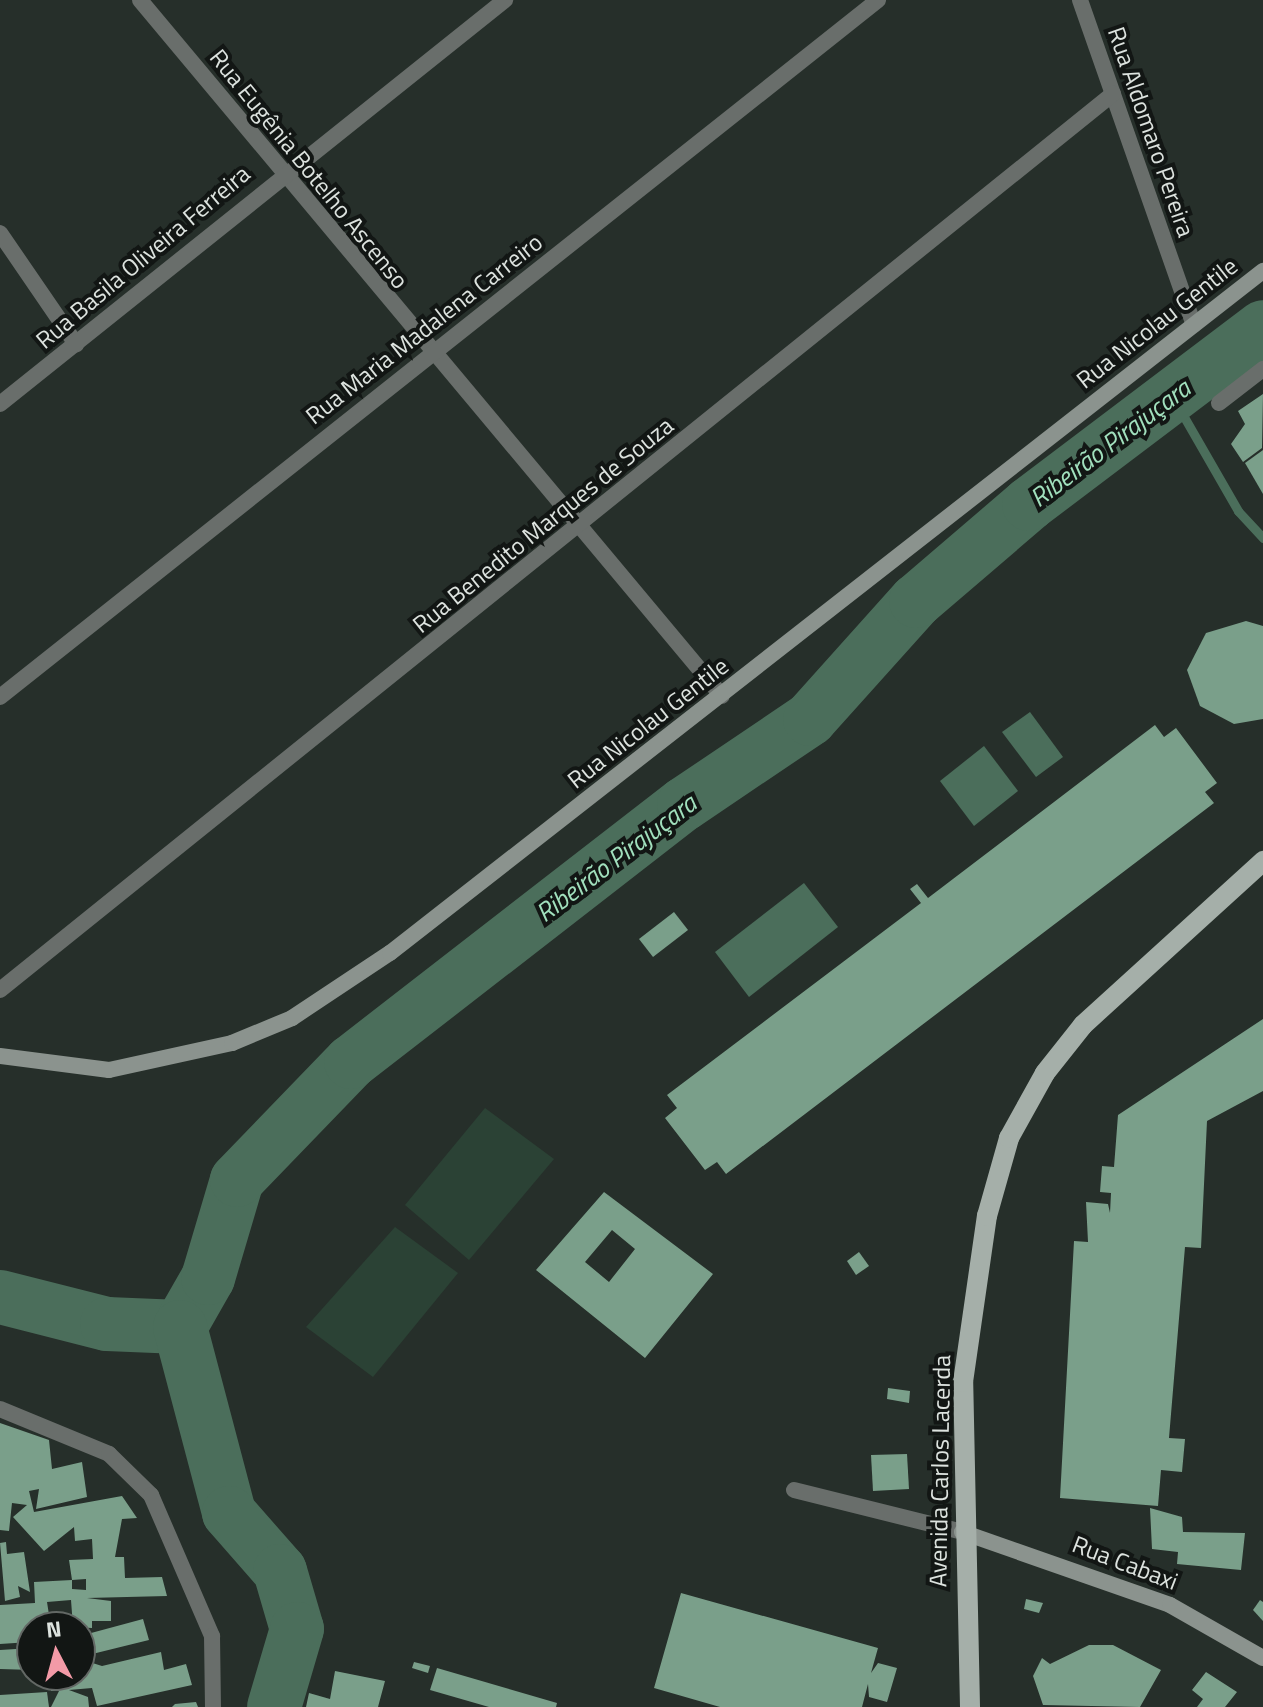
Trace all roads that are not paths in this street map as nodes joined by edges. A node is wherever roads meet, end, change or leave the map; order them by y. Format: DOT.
graph roads {
  1 [pos="140,0"];
  2 [pos="505,0"];
  3 [pos="878,0"];
  4 [pos="1080,0"];
  5 [pos="1113,94"];
  6 [pos="281,174"];
  7 [pos="0,233"];
  8 [pos="1263,271"];
  9 [pos="1194,325"];
  10 [pos="76,344"];
  11 [pos="430,355"];
  12 [pos="1263,369"];
  13 [pos="1219,403"];
  14 [pos="0,404"];
  15 [pos="581,526"];
  16 [pos="722,696"];
  17 [pos="0,697"];
  18 [pos="1263,861"];
  19 [pos="0,990"];
  20 [pos="0,1056"];
  21 [pos="0,1409"];
  22 [pos="794,1490"];
  23 [pos="962,1532"];
  24 [pos="1263,1658"];
  25 [pos="213,1707"];
  26 [pos="970,1707"];
  1 -- 6 [label="street, Rua Eugênia Botelho Ascenso"];
  2 -- 6 [label="street, Rua Basila Oliveira Ferreira"];
  3 -- 11 [label="street, Rua Maria Madalena Carreiro"];
  4 -- 5 [label="street, Rua Aldomaro Pereira"];
  5 -- 9 [label="street, Rua Aldomaro Pereira"];
  5 -- 15 [label="street, Rua Benedito Marques de Souza"];
  6 -- 10 [label="street, Rua Basila Oliveira Ferreira"];
  6 -- 11 [label="street, Rua Eugênia Botelho Ascenso"];
  7 -- 10 [label="street"];
  8 -- 9 [label="street, Rua Nicolau Gentile"];
  9 -- 16 [label="street, Rua Nicolau Gentile"];
  10 -- 14 [label="street, Rua Basila Oliveira Ferreira"];
  11 -- 15 [label="street, Rua Eugênia Botelho Ascenso"];
  11 -- 17 [label="street, Rua Maria Madalena Carreiro"];
  12 -- 13 [label="street"];
  15 -- 16 [label="street, Rua Eugênia Botelho Ascenso"];
  15 -- 19 [label="street, Rua Benedito Marques de Souza"];
  16 -- 20 [label="street, Rua Nicolau Gentile"];
  18 -- 23 [label="main road, Avenida Carlos Lacerda"];
  21 -- 25 [label="street"];
  22 -- 23 [label="street"];
  23 -- 24 [label="street, Rua Cabaxi"];
  23 -- 26 [label="main road, Avenida Carlos Lacerda"];
}
